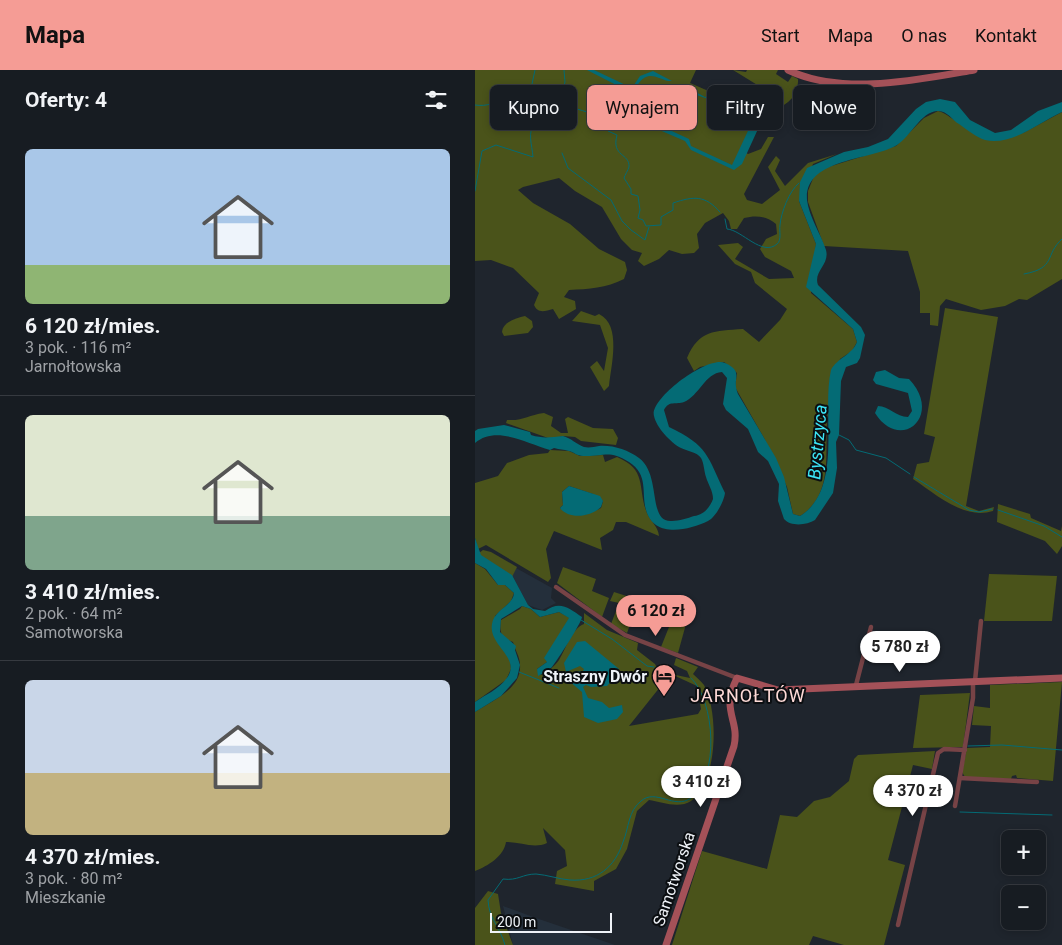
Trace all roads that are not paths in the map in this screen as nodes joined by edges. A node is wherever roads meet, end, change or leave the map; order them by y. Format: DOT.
graph roads {
  1 [pos="789,70"];
  2 [pos="974,70"];
  3 [pos="556,587"];
  4 [pos="981,621"];
  5 [pos="871,627"];
  6 [pos="737,678"];
  7 [pos="1062,678"];
  8 [pos="974,681"];
  9 [pos="856,686"];
  10 [pos="965,750"];
  11 [pos="960,778"];
  12 [pos="1037,782"];
  13 [pos="955,806"];
  14 [pos="898,925"];
  15 [pos="666,945"];
  1 -- 2 [label="street"];
  3 -- 6 [label="street"];
  4 -- 8 [label="street"];
  5 -- 9 [label="street"];
  6 -- 9 [label="street"];
  6 -- 15 [label="street, Samotworska"];
  7 -- 8 [label="street"];
  8 -- 9 [label="street"];
  8 -- 10 [label="street"];
  10 -- 11 [label="street"];
  10 -- 14 [label="street"];
  11 -- 12 [label="street"];
  11 -- 13 [label="street"];
}
